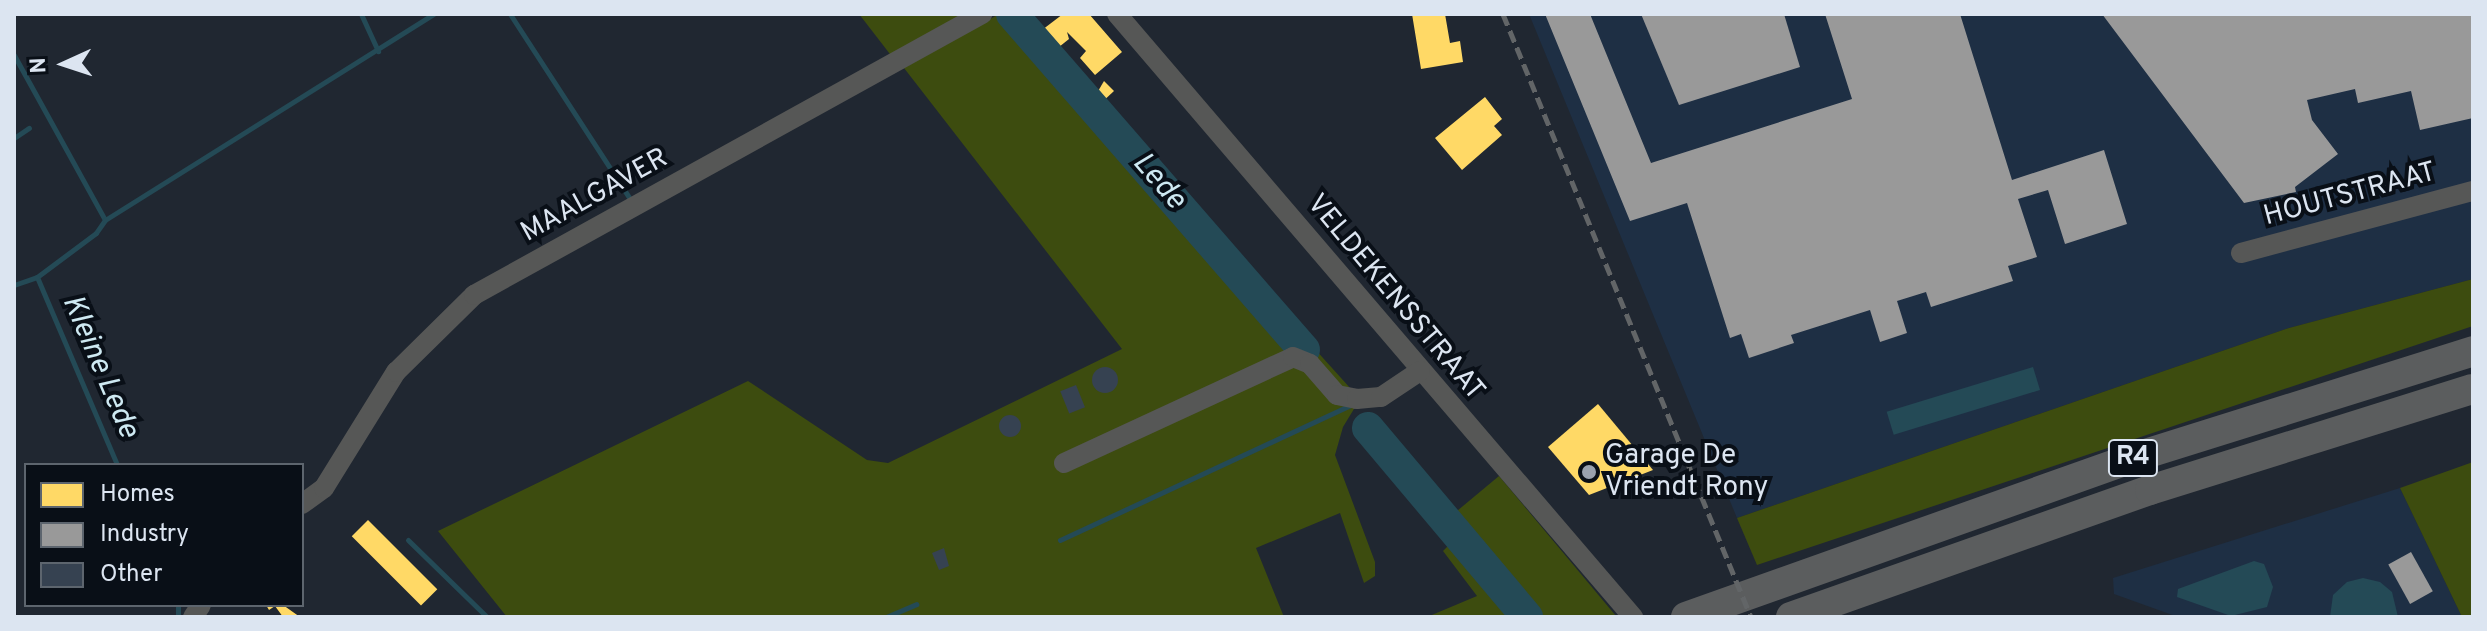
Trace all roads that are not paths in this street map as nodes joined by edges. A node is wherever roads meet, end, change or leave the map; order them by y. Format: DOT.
graph roads {
  1 [pos="982,14"];
  2 [pos="1117,14"];
  3 [pos="2473,191"];
  4 [pos="2241,253"];
  5 [pos="2473,351"];
  6 [pos="1420,371"];
  7 [pos="2473,389"];
  8 [pos="1064,463"];
  9 [pos="304,503"];
  10 [pos="1800,614"];
  11 [pos="1633,617"];
  12 [pos="1686,617"];
  1 -- 9 [label="street, MAALGAVER"];
  2 -- 6 [label="street, VELDEKENSSTRAAT"];
  3 -- 4 [label="street, HOUTSTRAAT"];
  5 -- 12 [label="highway, R4"];
  6 -- 8 [label="street"];
  6 -- 11 [label="street, VELDEKENSSTRAAT"];
  7 -- 10 [label="highway, R4"];
}
